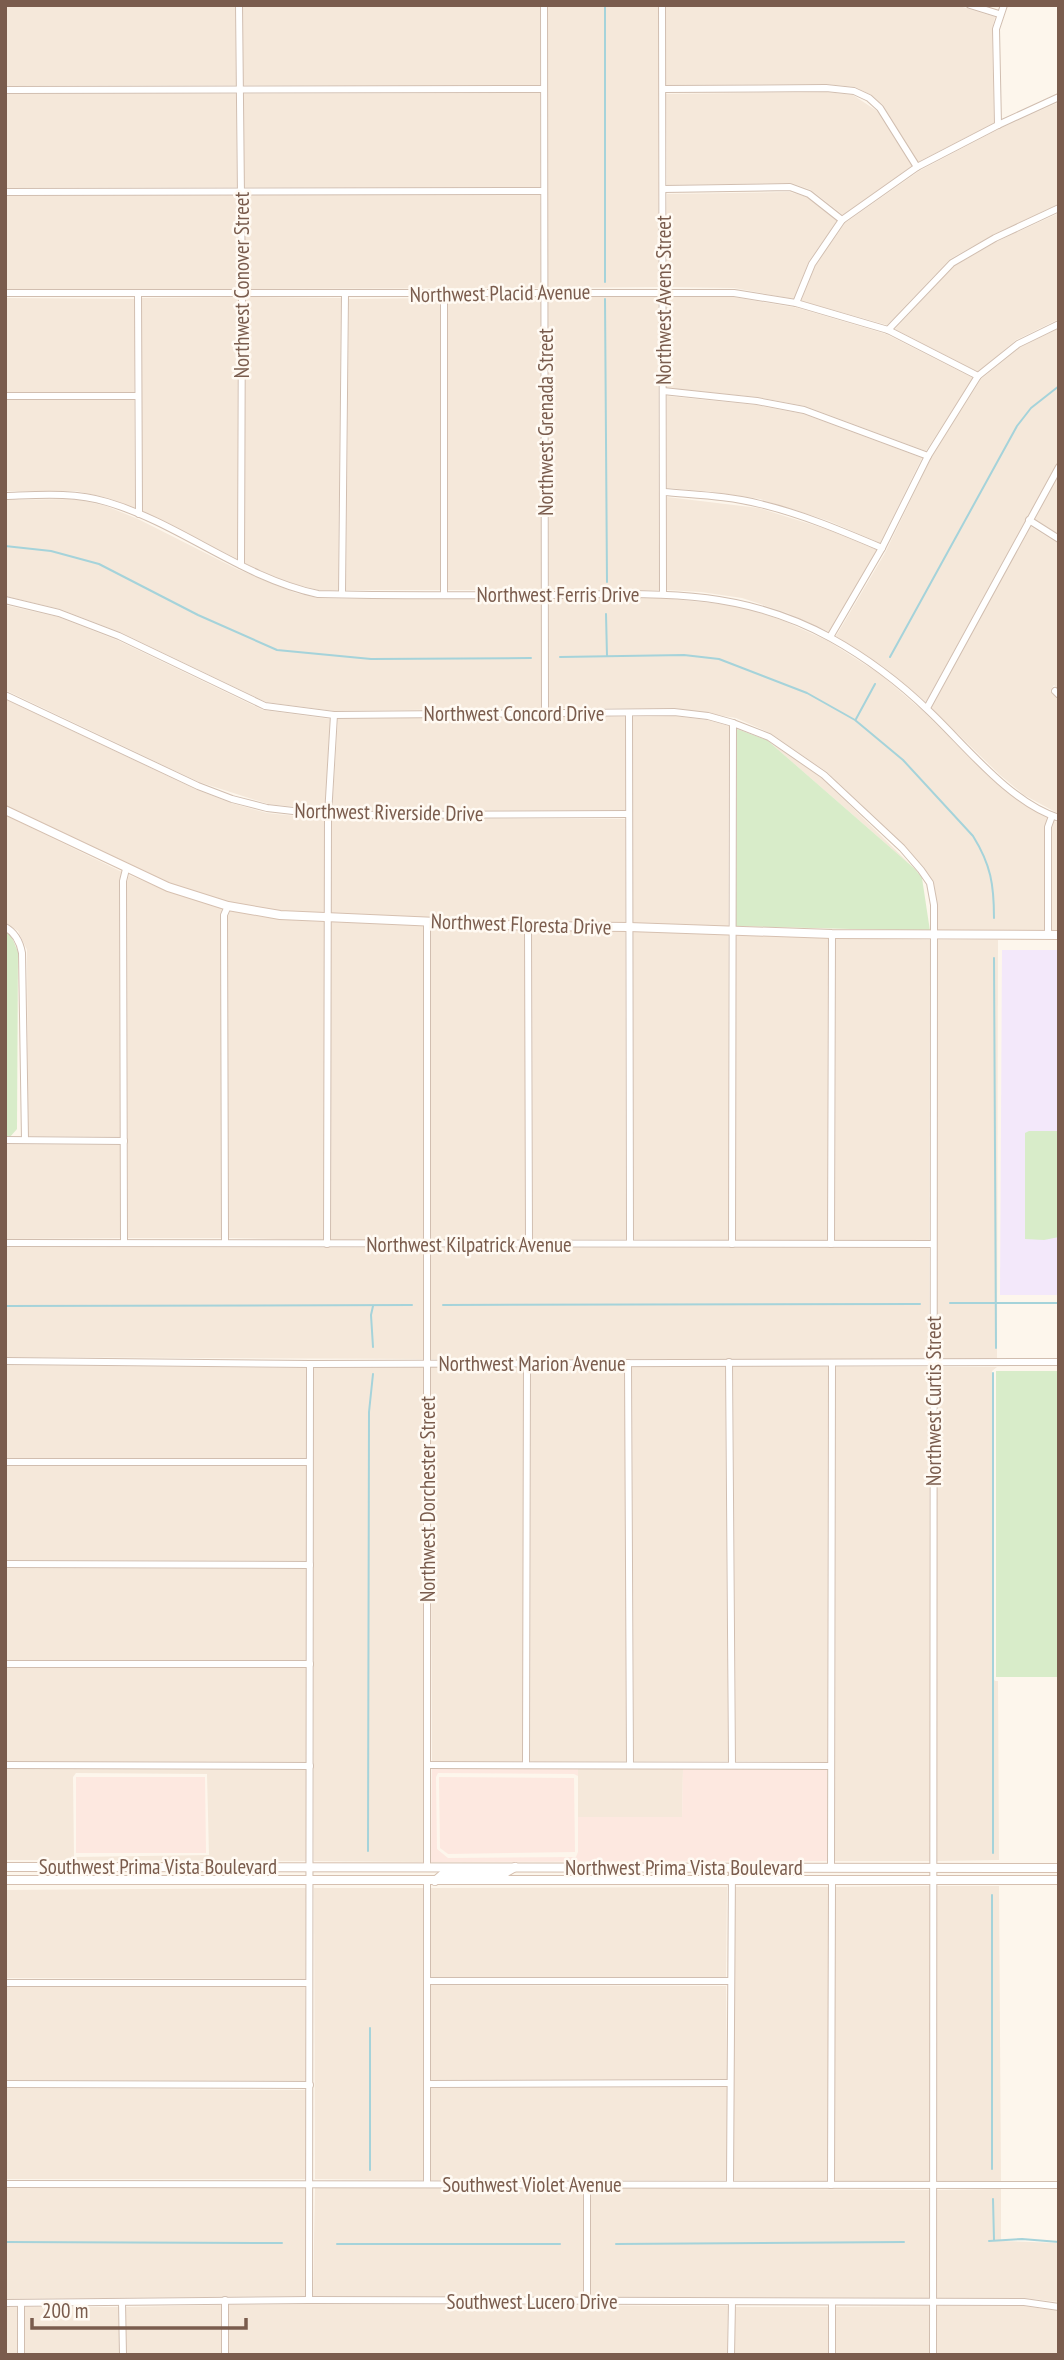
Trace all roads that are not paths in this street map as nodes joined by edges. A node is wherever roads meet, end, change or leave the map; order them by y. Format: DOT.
graph roads {
  1 [pos="239,5"];
  2 [pos="544,5"];
  3 [pos="662,5"];
  4 [pos="970,5"];
  5 [pos="1004,5"];
  6 [pos="999,14"];
  7 [pos="544,89"];
  8 [pos="663,89"];
  9 [pos="5,90"];
  10 [pos="239,90"];
  11 [pos="1059,97"];
  12 [pos="998,125"];
  13 [pos="917,167"];
  14 [pos="663,190"];
  15 [pos="241,191"];
  16 [pos="544,191"];
  17 [pos="5,192"];
  18 [pos="1059,208"];
  19 [pos="842,220"];
  20 [pos="661,291"];
  21 [pos="545,292"];
  22 [pos="5,293"];
  23 [pos="242,293"];
  24 [pos="138,294"];
  25 [pos="345,294"];
  26 [pos="444,294"];
  27 [pos="796,303"];
  28 [pos="1059,324"];
  29 [pos="888,330"];
  30 [pos="978,376"];
  31 [pos="663,391"];
  32 [pos="5,396"];
  33 [pos="138,396"];
  34 [pos="928,456"];
  35 [pos="1059,467"];
  36 [pos="664,492"];
  37 [pos="5,496"];
  38 [pos="139,514"];
  39 [pos="1029,520"];
  40 [pos="1059,539"];
  41 [pos="882,548"];
  42 [pos="241,565"];
  43 [pos="342,594"];
  44 [pos="663,594"];
  45 [pos="444,595"];
  46 [pos="545,595"];
  47 [pos="5,600"];
  48 [pos="830,637"];
  49 [pos="5,695"];
  50 [pos="927,708"];
  51 [pos="545,712"];
  52 [pos="629,713"];
  53 [pos="334,715"];
  54 [pos="733,723"];
  55 [pos="5,810"];
  56 [pos="629,814"];
  57 [pos="328,815"];
  58 [pos="1055,817"];
  59 [pos="126,869"];
  60 [pos="228,906"];
  61 [pos="327,918"];
  62 [pos="427,921"];
  63 [pos="528,926"];
  64 [pos="629,927"];
  65 [pos="5,928"];
  66 [pos="732,930"];
  67 [pos="832,934"];
  68 [pos="1048,935"];
  69 [pos="1059,935"];
  70 [pos="934,936"];
  71 [pos="5,1140"];
  72 [pos="25,1140"];
  73 [pos="124,1141"];
  74 [pos="124,1242"];
  75 [pos="225,1242"];
  76 [pos="5,1243"];
  77 [pos="529,1243"];
  78 [pos="630,1243"];
  79 [pos="327,1244"];
  80 [pos="427,1244"];
  81 [pos="732,1244"];
  82 [pos="831,1244"];
  83 [pos="933,1244"];
  84 [pos="5,1361"];
  85 [pos="527,1362"];
  86 [pos="729,1362"];
  87 [pos="1059,1362"];
  88 [pos="427,1363"];
  89 [pos="628,1363"];
  90 [pos="832,1363"];
  91 [pos="932,1363"];
  92 [pos="310,1364"];
  93 [pos="5,1462"];
  94 [pos="309,1462"];
  95 [pos="5,1564"];
  96 [pos="310,1565"];
  97 [pos="5,1664"];
  98 [pos="310,1664"];
  99 [pos="5,1765"];
  100 [pos="429,1765"];
  101 [pos="526,1765"];
  102 [pos="630,1765"];
  103 [pos="732,1765"];
  104 [pos="310,1766"];
  105 [pos="831,1766"];
  106 [pos="310,1866"];
  107 [pos="427,1866"];
  108 [pos="831,1866"];
  109 [pos="5,1867"];
  110 [pos="515,1867"];
  111 [pos="732,1867"];
  112 [pos="933,1867"];
  113 [pos="1059,1868"];
  114 [pos="5,1880"];
  115 [pos="310,1880"];
  116 [pos="1059,1880"];
  117 [pos="431,1881"];
  118 [pos="731,1881"];
  119 [pos="832,1882"];
  120 [pos="933,1882"];
  121 [pos="428,1981"];
  122 [pos="730,1982"];
  123 [pos="5,1983"];
  124 [pos="309,1983"];
  125 [pos="730,2083"];
  126 [pos="5,2084"];
  127 [pos="428,2084"];
  128 [pos="310,2085"];
  129 [pos="311,2183"];
  130 [pos="5,2184"];
  131 [pos="427,2184"];
  132 [pos="587,2184"];
  133 [pos="730,2184"];
  134 [pos="831,2185"];
  135 [pos="1059,2185"];
  136 [pos="933,2186"];
  137 [pos="309,2300"];
  138 [pos="225,2301"];
  139 [pos="587,2301"];
  140 [pos="732,2302"];
  141 [pos="934,2302"];
  142 [pos="5,2303"];
  143 [pos="21,2303"];
  144 [pos="122,2303"];
  145 [pos="832,2303"];
  146 [pos="1059,2307"];
  147 [pos="21,2355"];
  148 [pos="122,2355"];
  149 [pos="225,2355"];
  150 [pos="731,2355"];
  151 [pos="832,2355"];
  152 [pos="933,2355"];
  1 -- 10 [label="street, Northwest Conover Street"];
  2 -- 7 [label="street, Northwest Grenada Street"];
  3 -- 8 [label="street, Northwest Avens Street"];
  4 -- 6 [label="street"];
  5 -- 6 [label="street"];
  6 -- 12 [label="street"];
  7 -- 10 [label="street"];
  7 -- 16 [label="street, Northwest Grenada Street"];
  8 -- 13 [label="street"];
  8 -- 14 [label="street, Northwest Avens Street"];
  9 -- 10 [label="street"];
  10 -- 15 [label="street, Northwest Conover Street"];
  11 -- 12 [label="street"];
  12 -- 13 [label="street"];
  13 -- 19 [label="street"];
  14 -- 19 [label="street"];
  14 -- 20 [label="street, Northwest Avens Street"];
  15 -- 16 [label="street"];
  15 -- 17 [label="street"];
  15 -- 23 [label="street, Northwest Conover Street"];
  16 -- 21 [label="street, Northwest Grenada Street"];
  18 -- 29 [label="street"];
  19 -- 27 [label="street"];
  20 -- 21 [label="street, Northwest Placid Avenue"];
  20 -- 27 [label="street, Northwest Placid Avenue"];
  20 -- 31 [label="street, Northwest Avens Street"];
  21 -- 26 [label="street, Northwest Placid Avenue"];
  21 -- 46 [label="street, Northwest Grenada Street"];
  22 -- 24 [label="street, Northwest Placid Avenue"];
  23 -- 24 [label="street, Northwest Placid Avenue"];
  23 -- 25 [label="street, Northwest Placid Avenue"];
  23 -- 42 [label="street, Northwest Conover Street"];
  24 -- 33 [label="street"];
  25 -- 26 [label="street, Northwest Placid Avenue"];
  25 -- 43 [label="street"];
  26 -- 45 [label="street"];
  27 -- 29 [label="street, Northwest Placid Avenue"];
  28 -- 30 [label="street"];
  29 -- 30 [label="street, Northwest Placid Avenue"];
  30 -- 34 [label="street"];
  31 -- 34 [label="street"];
  31 -- 36 [label="street, Northwest Avens Street"];
  32 -- 33 [label="street"];
  33 -- 38 [label="street"];
  34 -- 41 [label="street"];
  35 -- 39 [label="street"];
  36 -- 41 [label="street"];
  36 -- 44 [label="street, Northwest Avens Street"];
  37 -- 38 [label="street, Northwest Ferris Drive"];
  38 -- 42 [label="street, Northwest Ferris Drive"];
  39 -- 40 [label="street"];
  39 -- 50 [label="street"];
  41 -- 48 [label="street"];
  42 -- 43 [label="street, Northwest Ferris Drive"];
  43 -- 45 [label="street, Northwest Ferris Drive"];
  44 -- 46 [label="street, Northwest Ferris Drive"];
  44 -- 48 [label="street, Northwest Ferris Drive"];
  45 -- 46 [label="street, Northwest Ferris Drive"];
  46 -- 51 [label="street, Northwest Grenada Street"];
  47 -- 53 [label="street, Northwest Concord Drive"];
  48 -- 50 [label="street, Northwest Ferris Drive"];
  49 -- 57 [label="street, Northwest Riverside Drive"];
  50 -- 58 [label="street, Northwest Ferris Drive"];
  51 -- 52 [label="street, Northwest Concord Drive"];
  51 -- 53 [label="street, Northwest Concord Drive"];
  52 -- 54 [label="street, Northwest Concord Drive"];
  52 -- 56 [label="street"];
  53 -- 57 [label="street"];
  54 -- 66 [label="street"];
  54 -- 70 [label="street, Northwest Concord Drive"];
  55 -- 59 [label="main road, Northwest Floresta Drive"];
  56 -- 57 [label="street, Northwest Riverside Drive"];
  56 -- 64 [label="street"];
  57 -- 61 [label="street"];
  58 -- 68 [label="street"];
  59 -- 60 [label="main road, Northwest Floresta Drive"];
  59 -- 73 [label="street"];
  60 -- 61 [label="main road, Northwest Floresta Drive"];
  60 -- 75 [label="street"];
  61 -- 62 [label="main road, Northwest Floresta Drive"];
  61 -- 79 [label="street"];
  62 -- 63 [label="main road, Northwest Floresta Drive"];
  62 -- 80 [label="street, Northwest Dorchester Street"];
  63 -- 64 [label="main road, Northwest Floresta Drive"];
  63 -- 77 [label="street"];
  64 -- 66 [label="main road, Northwest Floresta Drive"];
  64 -- 78 [label="street"];
  65 -- 72 [label="street"];
  66 -- 67 [label="main road, Northwest Floresta Drive"];
  66 -- 81 [label="street"];
  67 -- 70 [label="main road, Northwest Floresta Drive"];
  67 -- 82 [label="street"];
  68 -- 69 [label="main road, Northwest Floresta Drive"];
  68 -- 70 [label="main road, Northwest Floresta Drive"];
  70 -- 83 [label="street, Northwest Curtis Street"];
  71 -- 72 [label="street"];
  72 -- 73 [label="street"];
  73 -- 74 [label="street"];
  74 -- 75 [label="street, Northwest Kilpatrick Avenue"];
  74 -- 76 [label="street, Northwest Kilpatrick Avenue"];
  75 -- 79 [label="street, Northwest Kilpatrick Avenue"];
  77 -- 78 [label="street, Northwest Kilpatrick Avenue"];
  77 -- 80 [label="street, Northwest Kilpatrick Avenue"];
  78 -- 81 [label="street, Northwest Kilpatrick Avenue"];
  79 -- 80 [label="street, Northwest Kilpatrick Avenue"];
  80 -- 88 [label="street, Northwest Dorchester Street"];
  81 -- 82 [label="street, Northwest Kilpatrick Avenue"];
  82 -- 83 [label="street, Northwest Kilpatrick Avenue"];
  83 -- 91 [label="street, Northwest Curtis Street"];
  84 -- 92 [label="street, Northwest Marion Avenue"];
  85 -- 88 [label="street, Northwest Marion Avenue"];
  85 -- 89 [label="street, Northwest Marion Avenue"];
  85 -- 101 [label="street"];
  86 -- 89 [label="street, Northwest Marion Avenue"];
  86 -- 90 [label="street, Northwest Marion Avenue"];
  86 -- 103 [label="street"];
  87 -- 91 [label="street, Northwest Marion Avenue"];
  88 -- 92 [label="street, Northwest Marion Avenue"];
  88 -- 100 [label="street, Northwest Dorchester Street"];
  89 -- 102 [label="street"];
  90 -- 91 [label="street, Northwest Marion Avenue"];
  90 -- 105 [label="street"];
  91 -- 112 [label="street, Northwest Curtis Street"];
  92 -- 94 [label="street"];
  93 -- 94 [label="street"];
  94 -- 96 [label="street"];
  95 -- 96 [label="street"];
  96 -- 98 [label="street"];
  97 -- 98 [label="street"];
  98 -- 104 [label="street"];
  99 -- 104 [label="street"];
  100 -- 101 [label="street"];
  100 -- 107 [label="street, Northwest Dorchester Street"];
  101 -- 102 [label="street"];
  102 -- 103 [label="street"];
  103 -- 105 [label="street"];
  104 -- 106 [label="street"];
  105 -- 108 [label="street"];
  106 -- 107 [label="main road, Northwest Prima Vista Boulevard"];
  106 -- 109 [label="main road, Southwest Prima Vista Boulevard"];
  106 -- 115 [label="street"];
  107 -- 110 [label="main road, Northwest Prima Vista Boulevard"];
  108 -- 111 [label="main road, Northwest Prima Vista Boulevard"];
  108 -- 112 [label="main road, Northwest Prima Vista Boulevard"];
  110 -- 111 [label="main road, Northwest Prima Vista Boulevard"];
  110 -- 117 [label="main road"];
  111 -- 118 [label="street"];
  112 -- 113 [label="main road, Northwest Prima Vista Boulevard"];
  112 -- 120 [label="street, Northwest Curtis Street"];
  114 -- 115 [label="main road, Southwest Prima Vista Boulevard"];
  115 -- 117 [label="main road, Northwest Prima Vista Boulevard"];
  115 -- 124 [label="street"];
  116 -- 120 [label="main road, Northwest Prima Vista Boulevard"];
  117 -- 118 [label="main road, Northwest Prima Vista Boulevard"];
  117 -- 121 [label="street"];
  118 -- 119 [label="main road, Northwest Prima Vista Boulevard"];
  118 -- 122 [label="street"];
  119 -- 120 [label="main road, Northwest Prima Vista Boulevard"];
  119 -- 134 [label="street"];
  120 -- 136 [label="street, Northwest Curtis Street"];
  121 -- 122 [label="street"];
  121 -- 127 [label="street"];
  122 -- 125 [label="street"];
  123 -- 124 [label="street"];
  124 -- 128 [label="street"];
  125 -- 127 [label="street"];
  125 -- 133 [label="street"];
  126 -- 128 [label="street"];
  127 -- 131 [label="street"];
  128 -- 129 [label="street"];
  129 -- 130 [label="street, Southwest Violet Avenue"];
  129 -- 131 [label="street, Southwest Violet Avenue"];
  129 -- 137 [label="street"];
  131 -- 132 [label="street, Southwest Violet Avenue"];
  132 -- 133 [label="street, Southwest Violet Avenue"];
  132 -- 139 [label="street"];
  133 -- 134 [label="street, Southwest Violet Avenue"];
  134 -- 136 [label="street, Southwest Violet Avenue"];
  135 -- 136 [label="street, Southwest Violet Avenue"];
  136 -- 141 [label="street, Northwest Curtis Street"];
  137 -- 138 [label="street, Southwest Lucero Drive"];
  137 -- 139 [label="street, Southwest Lucero Drive"];
  138 -- 144 [label="street, Southwest Lucero Drive"];
  138 -- 149 [label="street"];
  139 -- 140 [label="street, Southwest Lucero Drive"];
  140 -- 145 [label="street, Southwest Lucero Drive"];
  140 -- 150 [label="street"];
  141 -- 145 [label="street, Southwest Lucero Drive"];
  141 -- 146 [label="street, Southwest Lucero Drive"];
  141 -- 152 [label="street, Northwest Curtis Street"];
  142 -- 143 [label="street, Southwest Lucero Drive"];
  143 -- 144 [label="street, Southwest Lucero Drive"];
  143 -- 147 [label="street"];
  144 -- 148 [label="street"];
  145 -- 151 [label="street"];
}
